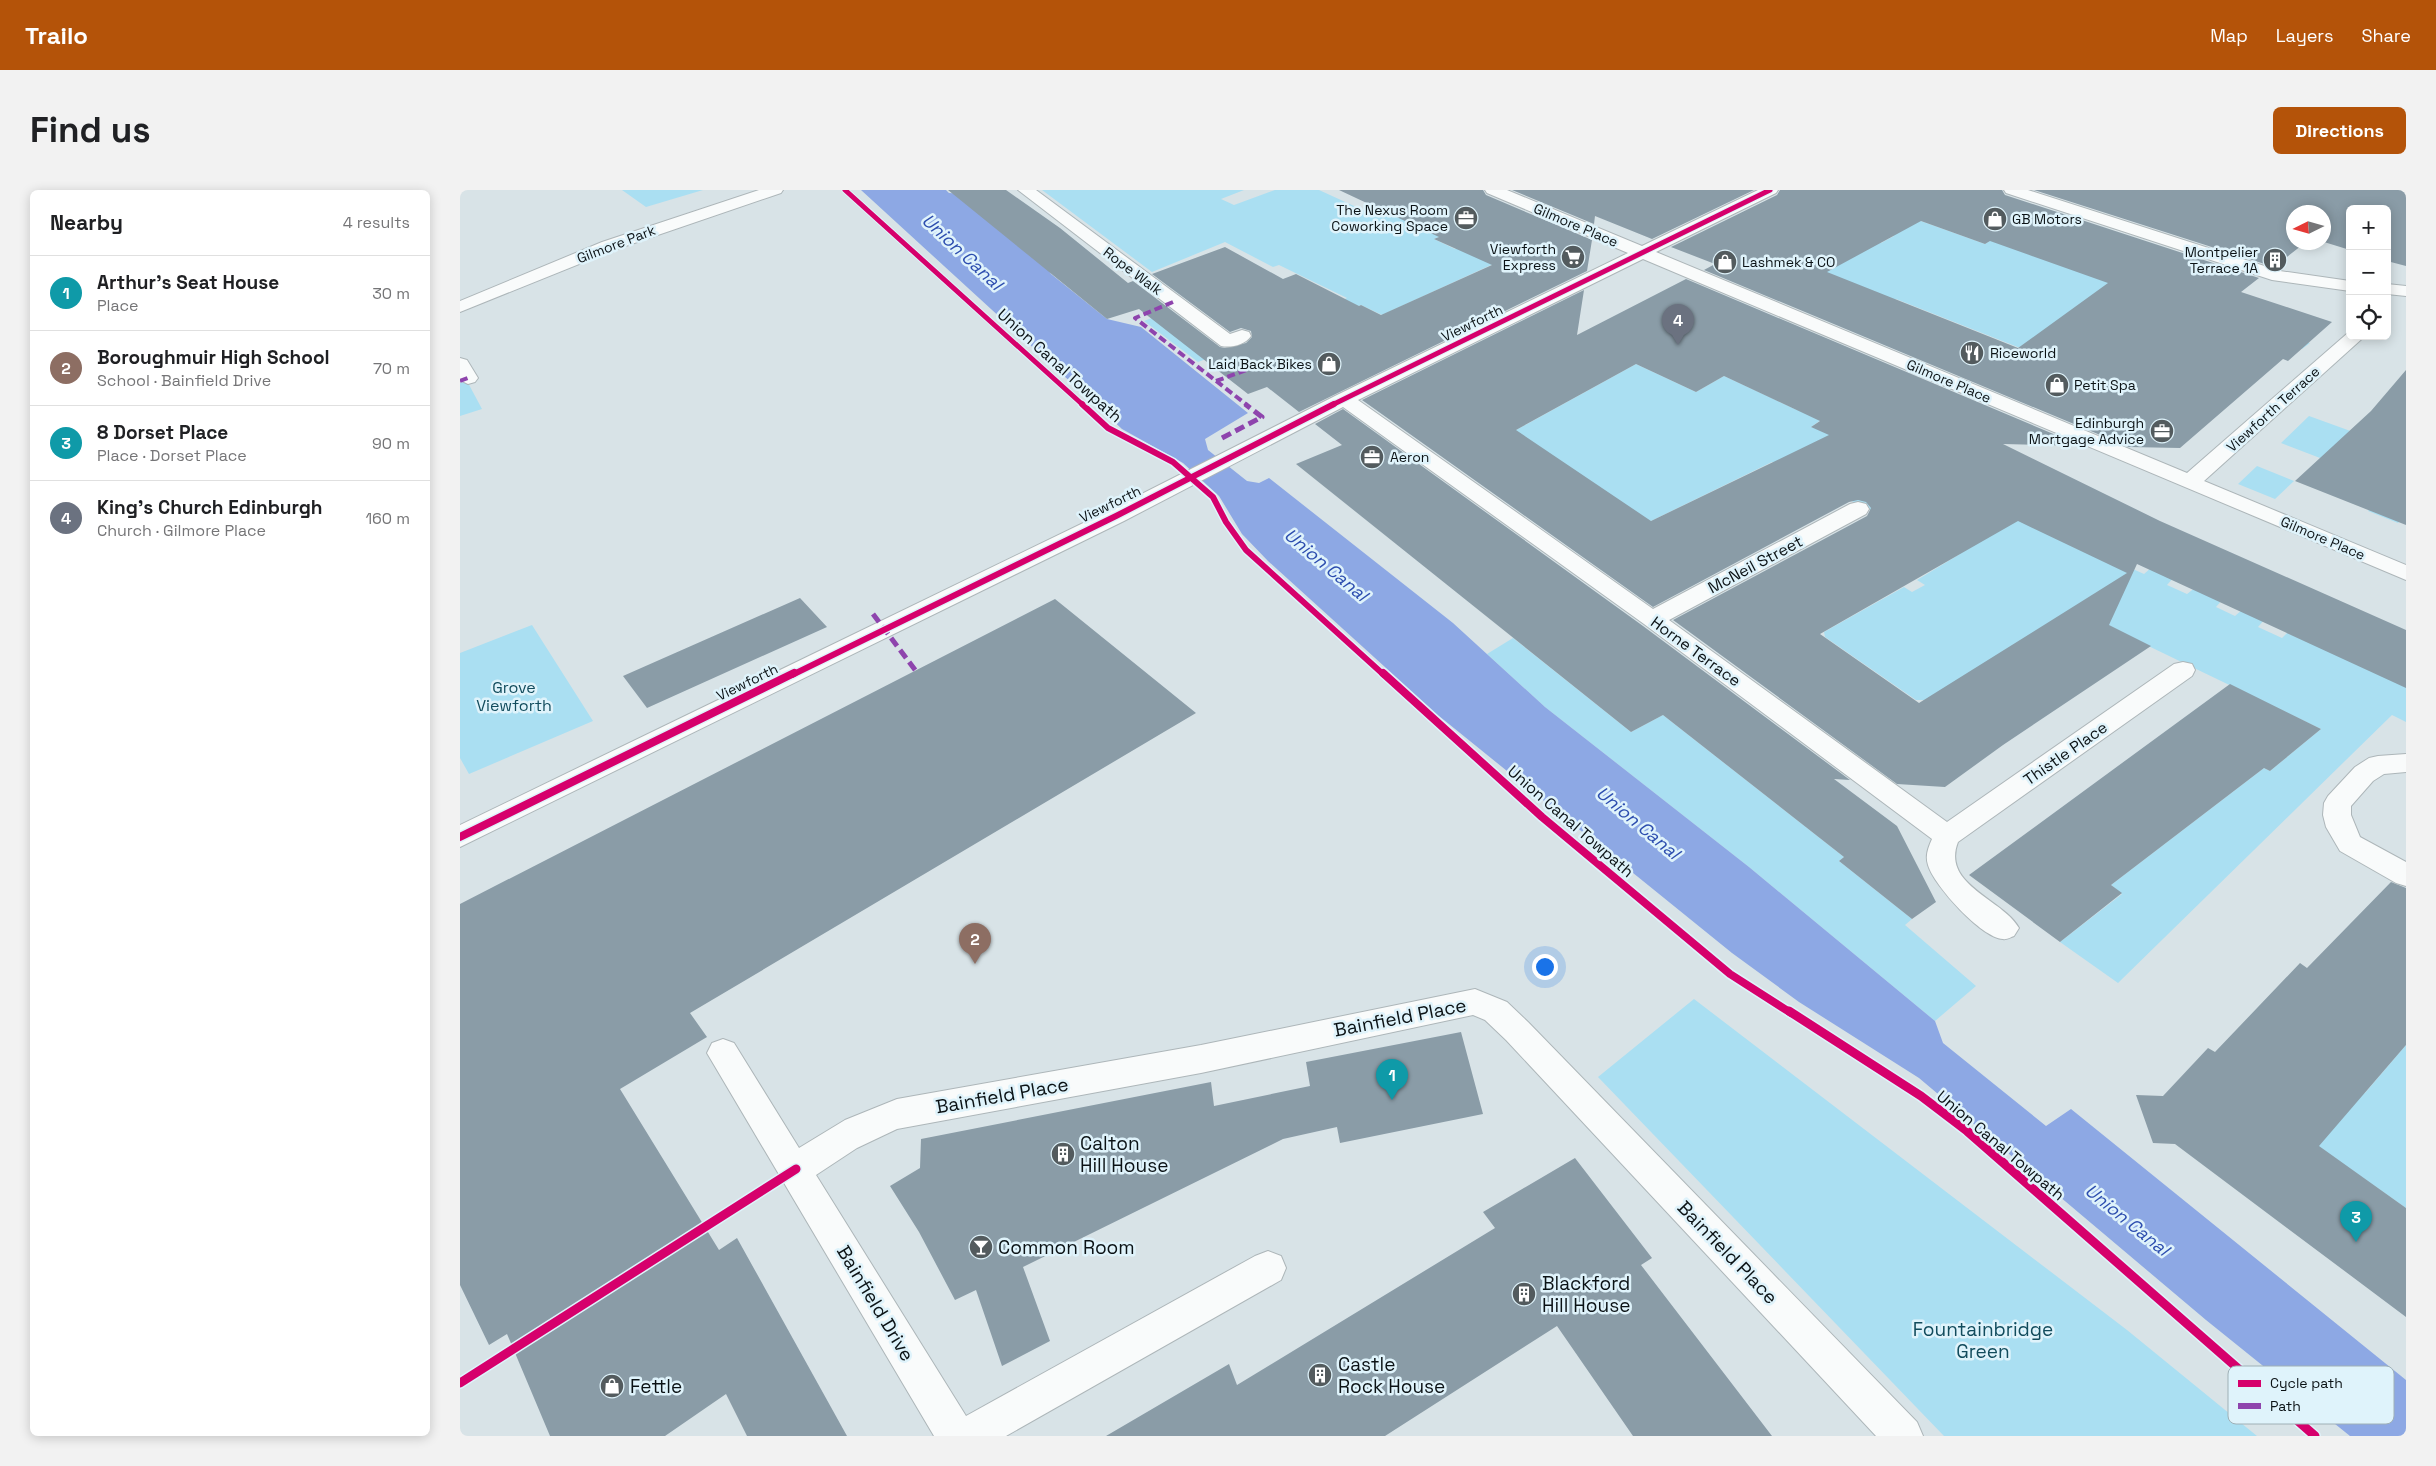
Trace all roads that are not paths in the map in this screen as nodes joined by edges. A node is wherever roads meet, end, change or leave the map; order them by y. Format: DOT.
graph roads {
  1 [pos="775,190"];
  2 [pos="1026,190"];
  3 [pos="1493,190"];
  4 [pos="1770,190"];
  5 [pos="2012,190"];
  6 [pos="1643,253"];
  7 [pos="2346,285"];
  8 [pos="2391,289"];
  9 [pos="2406,290"];
  10 [pos="460,308"];
  11 [pos="1242,336"];
  12 [pos="2351,340"];
  13 [pos="1344,399"];
  14 [pos="2190,482"];
  15 [pos="1858,509"];
  16 [pos="2406,573"];
  17 [pos="1652,619"];
  18 [pos="2183,670"];
  19 [pos="2406,763"];
  20 [pos="1947,836"];
  21 [pos="460,837"];
  22 [pos="2406,875"];
  23 [pos="2004,928"];
  24 [pos="723,1053"];
  25 [pos="796,1169"];
  26 [pos="1268,1268"];
  27 [pos="956,1436"];
  28 [pos="968,1436"];
  29 [pos="1902,1436"];
  1 -- 10 [label="street, Gilmore Park"];
  2 -- 11 [label="street, Rope Walk"];
  3 -- 6 [label="street, Gilmore Place"];
  4 -- 6 [label="street, Viewforth"];
  5 -- 7 [label="street"];
  6 -- 13 [label="street, Viewforth"];
  6 -- 14 [label="street, Gilmore Place"];
  8 -- 9 [label="street"];
  12 -- 14 [label="street, Viewforth Terrace"];
  13 -- 17 [label="street, Horne Terrace"];
  13 -- 21 [label="street, Viewforth"];
  14 -- 16 [label="street, Gilmore Place"];
  15 -- 17 [label="street, McNeil Street"];
  17 -- 20 [label="street, Horne Terrace"];
  18 -- 20 [label="street, Thistle Place"];
  19 -- 22 [label="street"];
  20 -- 23 [label="street"];
  24 -- 25 [label="street, Bainfield Drive"];
  25 -- 27 [label="street, Bainfield Drive"];
  25 -- 29 [label="street, Bainfield Place"];
  26 -- 28 [label="street"];
}
